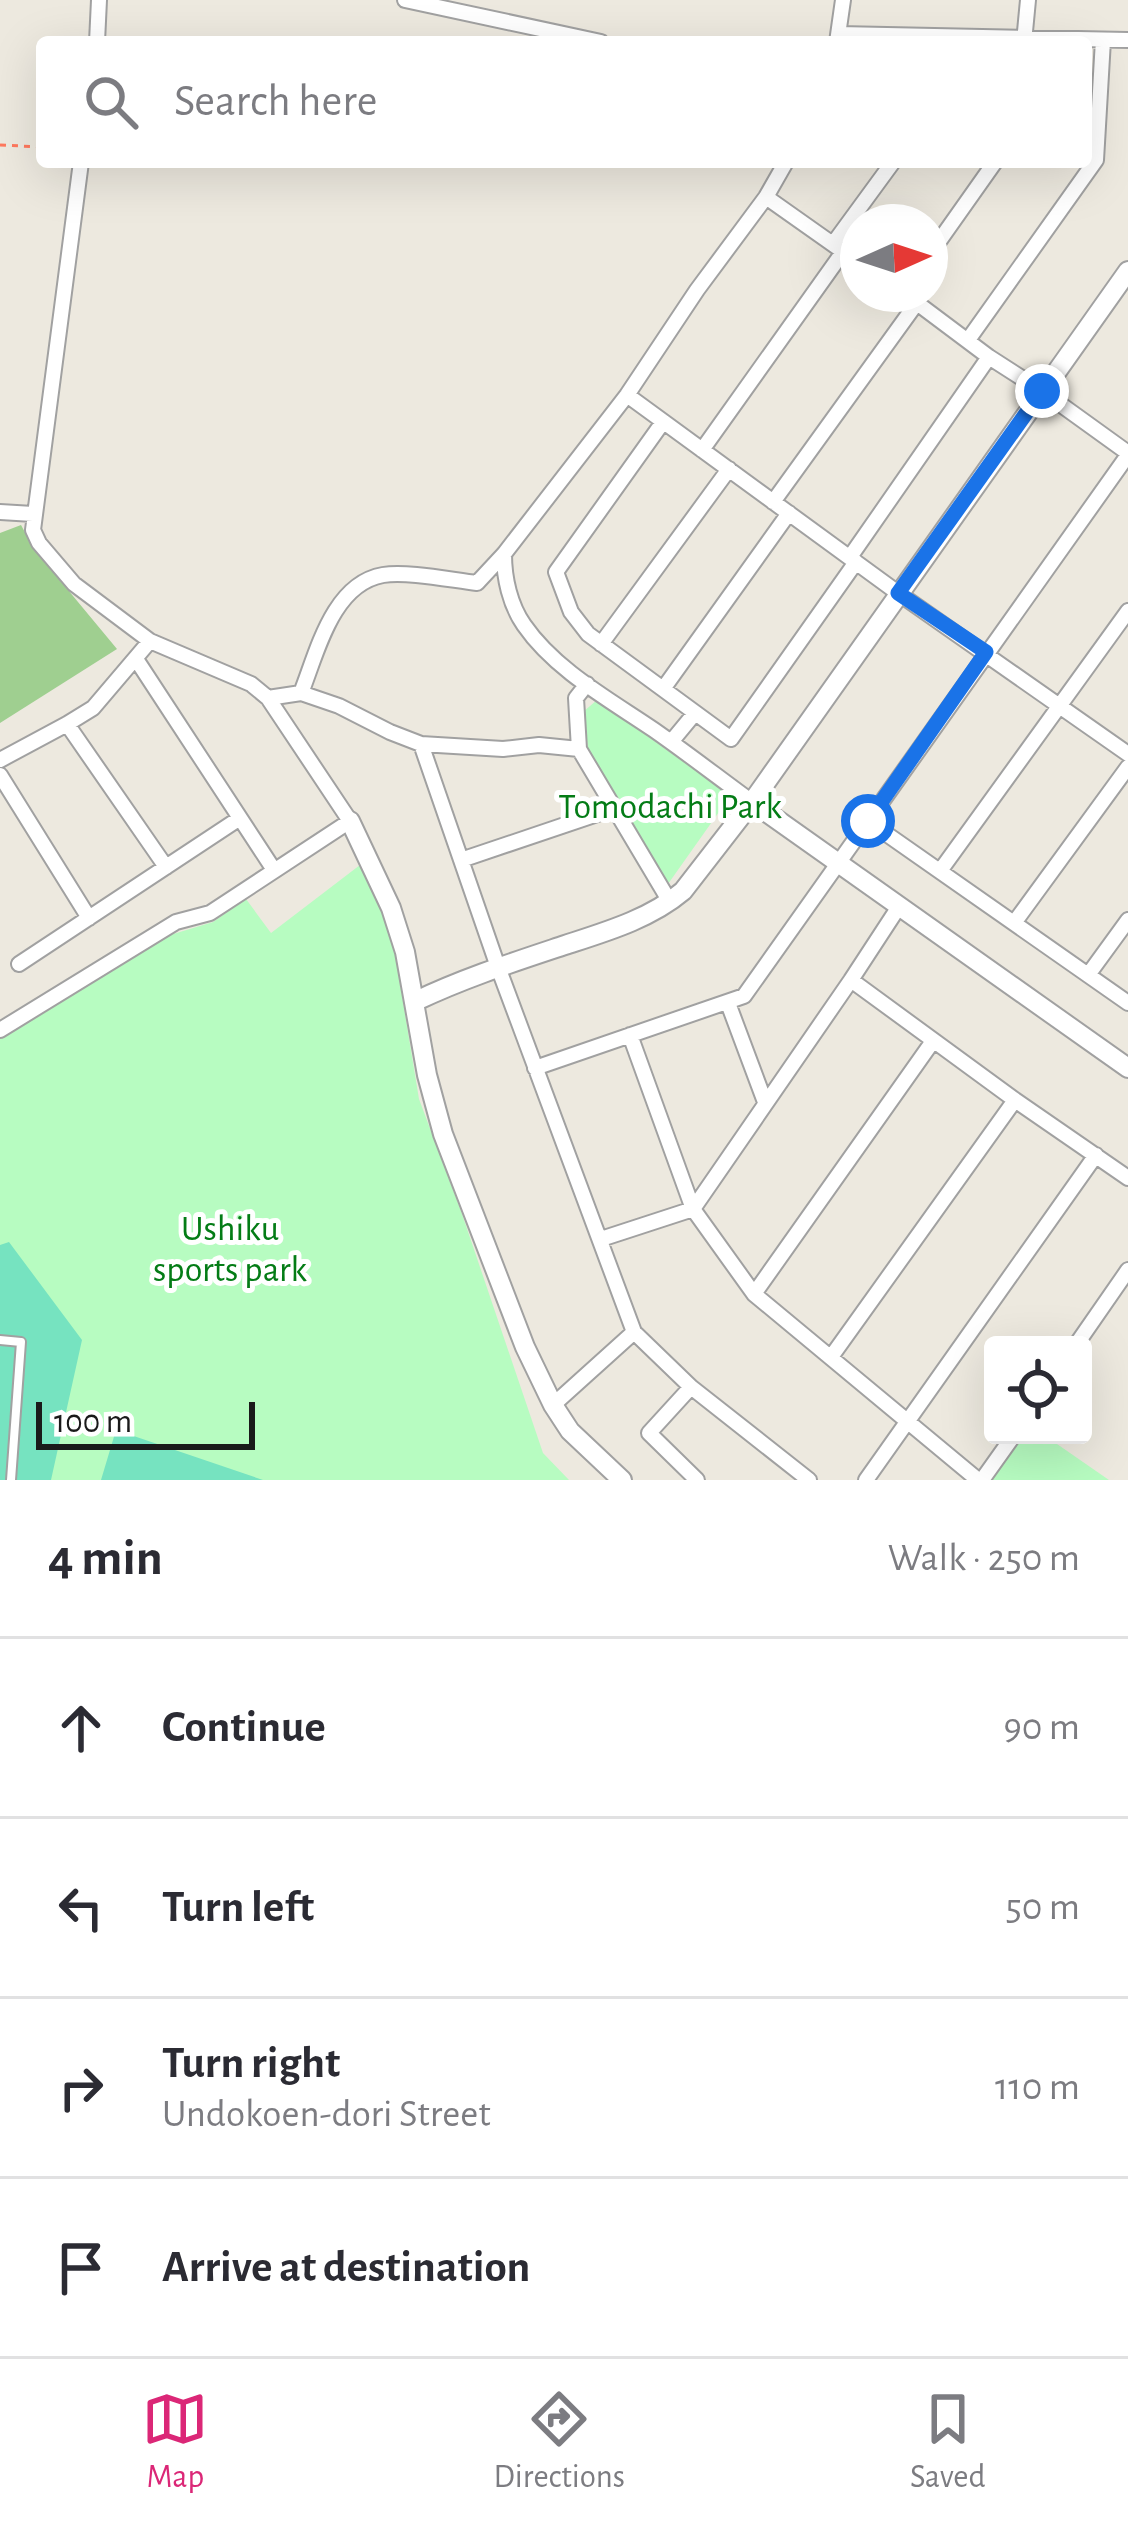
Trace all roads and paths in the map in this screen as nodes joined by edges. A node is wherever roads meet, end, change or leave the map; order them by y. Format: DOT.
graph roads {
  1 [pos="99,0"];
  2 [pos="405,0"];
  3 [pos="842,0"];
  4 [pos="1028,0"];
  5 [pos="97,36"];
  6 [pos="573,36"];
  7 [pos="838,36"];
  8 [pos="1024,36"];
  9 [pos="1092,40"];
  10 [pos="1103,40"];
  11 [pos="1128,40"];
  12 [pos="0,145"];
  13 [pos="36,147"];
  14 [pos="1092,166"];
  15 [pos="80,168"];
  16 [pos="783,168"];
  17 [pos="889,168"];
  18 [pos="991,168"];
  19 [pos="1090,168"];
  20 [pos="766,197"];
  21 [pos="948,229"];
  22 [pos="838,248"];
  23 [pos="1128,271"];
  24 [pos="901,312"];
  25 [pos="928,312"];
  26 [pos="968,340"];
  27 [pos="988,357"];
  28 [pos="1042,391"];
  29 [pos="627,395"];
  30 [pos="663,422"];
  31 [pos="702,450"];
  32 [pos="1128,454"];
  33 [pos="728,470"];
  34 [pos="773,502"];
  35 [pos="0,512"];
  36 [pos="789,513"];
  37 [pos="33,514"];
  38 [pos="504,554"];
  39 [pos="853,560"];
  40 [pos="898,593"];
  41 [pos="1128,611"];
  42 [pos="150,641"];
  43 [pos="601,644"];
  44 [pos="986,652"];
  45 [pos="136,659"];
  46 [pos="587,684"];
  47 [pos="663,689"];
  48 [pos="301,693"];
  49 [pos="268,698"];
  50 [pos="1061,706"];
  51 [pos="695,712"];
  52 [pos="68,724"];
  53 [pos="671,742"];
  54 [pos="421,744"];
  55 [pos="579,748"];
  56 [pos="1128,754"];
  57 [pos="0,760"];
  58 [pos="1128,767"];
  59 [pos="0,775"];
  60 [pos="752,802"];
  61 [pos="614,808"];
  62 [pos="240,818"];
  63 [pos="350,821"];
  64 [pos="868,821"];
  65 [pos="461,860"];
  66 [pos="838,862"];
  67 [pos="166,867"];
  68 [pos="274,870"];
  69 [pos="940,871"];
  70 [pos="670,902"];
  71 [pos="900,905"];
  72 [pos="89,918"];
  73 [pos="1128,920"];
  74 [pos="1014,923"];
  75 [pos="20,964"];
  76 [pos="498,967"];
  77 [pos="1088,975"];
  78 [pos="851,980"];
  79 [pos="416,1001"];
  80 [pos="728,1003"];
  81 [pos="1128,1003"];
  82 [pos="0,1030"];
  83 [pos="630,1035"];
  84 [pos="933,1041"];
  85 [pos="535,1068"];
  86 [pos="1128,1068"];
  87 [pos="1015,1100"];
  88 [pos="765,1102"];
  89 [pos="1096,1155"];
  90 [pos="1128,1178"];
  91 [pos="693,1209"];
  92 [pos="601,1240"];
  93 [pos="1128,1270"];
  94 [pos="754,1294"];
  95 [pos="634,1332"];
  96 [pos="1082,1336"];
  97 [pos="0,1340"];
  98 [pos="831,1357"];
  99 [pos="691,1387"];
  100 [pos="553,1405"];
  101 [pos="0,1407"];
  102 [pos="16,1408"];
  103 [pos="908,1424"];
  104 [pos="1007,1444"];
  105 [pos="957,1473"];
  106 [pos="11,1480"];
  107 [pos="622,1480"];
  108 [pos="698,1480"];
  109 [pos="809,1480"];
  110 [pos="866,1480"];
  111 [pos="980,1480"];
  1 -- 5 [label="street"];
  2 -- 6 [label="street"];
  3 -- 7 [label="street"];
  4 -- 8 [label="street"];
  9 -- 10 [label="street"];
  10 -- 11 [label="street"];
  10 -- 14 [label="street"];
  12 -- 13 [label="path"];
  15 -- 37 [label="street"];
  16 -- 20 [label="street"];
  17 -- 22 [label="street"];
  18 -- 21 [label="street"];
  19 -- 26 [label="street"];
  20 -- 22 [label="street"];
  20 -- 29 [label="street"];
  22 -- 31 [label="street"];
  23 -- 28 [label="street"];
  24 -- 34 [label="street"];
  25 -- 26 [label="street"];
  26 -- 27 [label="street"];
  27 -- 28 [label="street"];
  27 -- 39 [label="street"];
  28 -- 32 [label="street"];
  28 -- 40 [label="street"];
  29 -- 30 [label="street"];
  29 -- 38 [label="street"];
  30 -- 31 [label="street"];
  30 -- 43 [label="street"];
  31 -- 33 [label="street"];
  32 -- 44 [label="street"];
  33 -- 34 [label="street"];
  33 -- 43 [label="street"];
  34 -- 36 [label="street"];
  35 -- 37 [label="street"];
  36 -- 39 [label="street"];
  36 -- 47 [label="street"];
  37 -- 42 [label="street"];
  38 -- 46 [label="street"];
  38 -- 48 [label="street"];
  39 -- 40 [label="street"];
  39 -- 51 [label="street"];
  40 -- 44 [label="street"];
  40 -- 60 [label="street"];
  41 -- 50 [label="street"];
  42 -- 45 [label="street"];
  42 -- 49 [label="street"];
  43 -- 47 [label="street"];
  44 -- 50 [label="street"];
  44 -- 64 [label="street"];
  45 -- 52 [label="street"];
  45 -- 62 [label="street"];
  46 -- 53 [label="street"];
  46 -- 55 [label="street"];
  47 -- 51 [label="street"];
  48 -- 49 [label="street"];
  48 -- 54 [label="street"];
  49 -- 63 [label="street"];
  50 -- 56 [label="street"];
  50 -- 69 [label="street"];
  51 -- 53 [label="street"];
  52 -- 57 [label="street"];
  52 -- 67 [label="street"];
  53 -- 60 [label="street"];
  54 -- 55 [label="street"];
  54 -- 65 [label="street"];
  55 -- 61 [label="street"];
  58 -- 74 [label="street"];
  59 -- 72 [label="street"];
  60 -- 66 [label="street"];
  60 -- 70 [label="street"];
  61 -- 65 [label="street"];
  61 -- 70 [label="street"];
  62 -- 67 [label="street"];
  62 -- 68 [label="street"];
  63 -- 68 [label="street"];
  63 -- 79 [label="street"];
  64 -- 66 [label="street"];
  64 -- 69 [label="street"];
  65 -- 76 [label="street"];
  66 -- 71 [label="street"];
  66 -- 80 [label="street"];
  67 -- 72 [label="street"];
  68 -- 82 [label="street"];
  69 -- 74 [label="street"];
  70 -- 76 [label="street"];
  71 -- 78 [label="street"];
  71 -- 86 [label="street"];
  72 -- 75 [label="street"];
  73 -- 77 [label="street"];
  74 -- 77 [label="street"];
  76 -- 79 [label="street"];
  76 -- 85 [label="street"];
  77 -- 81 [label="street"];
  78 -- 84 [label="street"];
  78 -- 88 [label="street"];
  79 -- 100 [label="street"];
  80 -- 83 [label="street"];
  80 -- 88 [label="street"];
  83 -- 85 [label="street"];
  83 -- 91 [label="street"];
  84 -- 87 [label="street"];
  84 -- 94 [label="street"];
  85 -- 92 [label="street"];
  87 -- 89 [label="street"];
  87 -- 98 [label="street"];
  88 -- 91 [label="street"];
  89 -- 90 [label="street"];
  89 -- 103 [label="street"];
  91 -- 92 [label="street"];
  91 -- 94 [label="street"];
  92 -- 95 [label="street"];
  93 -- 96 [label="street"];
  94 -- 98 [label="street"];
  95 -- 99 [label="street"];
  95 -- 100 [label="street"];
  97 -- 102 [label="lane"];
  98 -- 103 [label="street"];
  99 -- 108 [label="street"];
  99 -- 109 [label="street"];
  100 -- 107 [label="street"];
  101 -- 102 [label="lane"];
  102 -- 106 [label="lane"];
  103 -- 105 [label="street"];
  103 -- 110 [label="street"];
  104 -- 111 [label="street"];
  105 -- 111 [label="street"];
}
